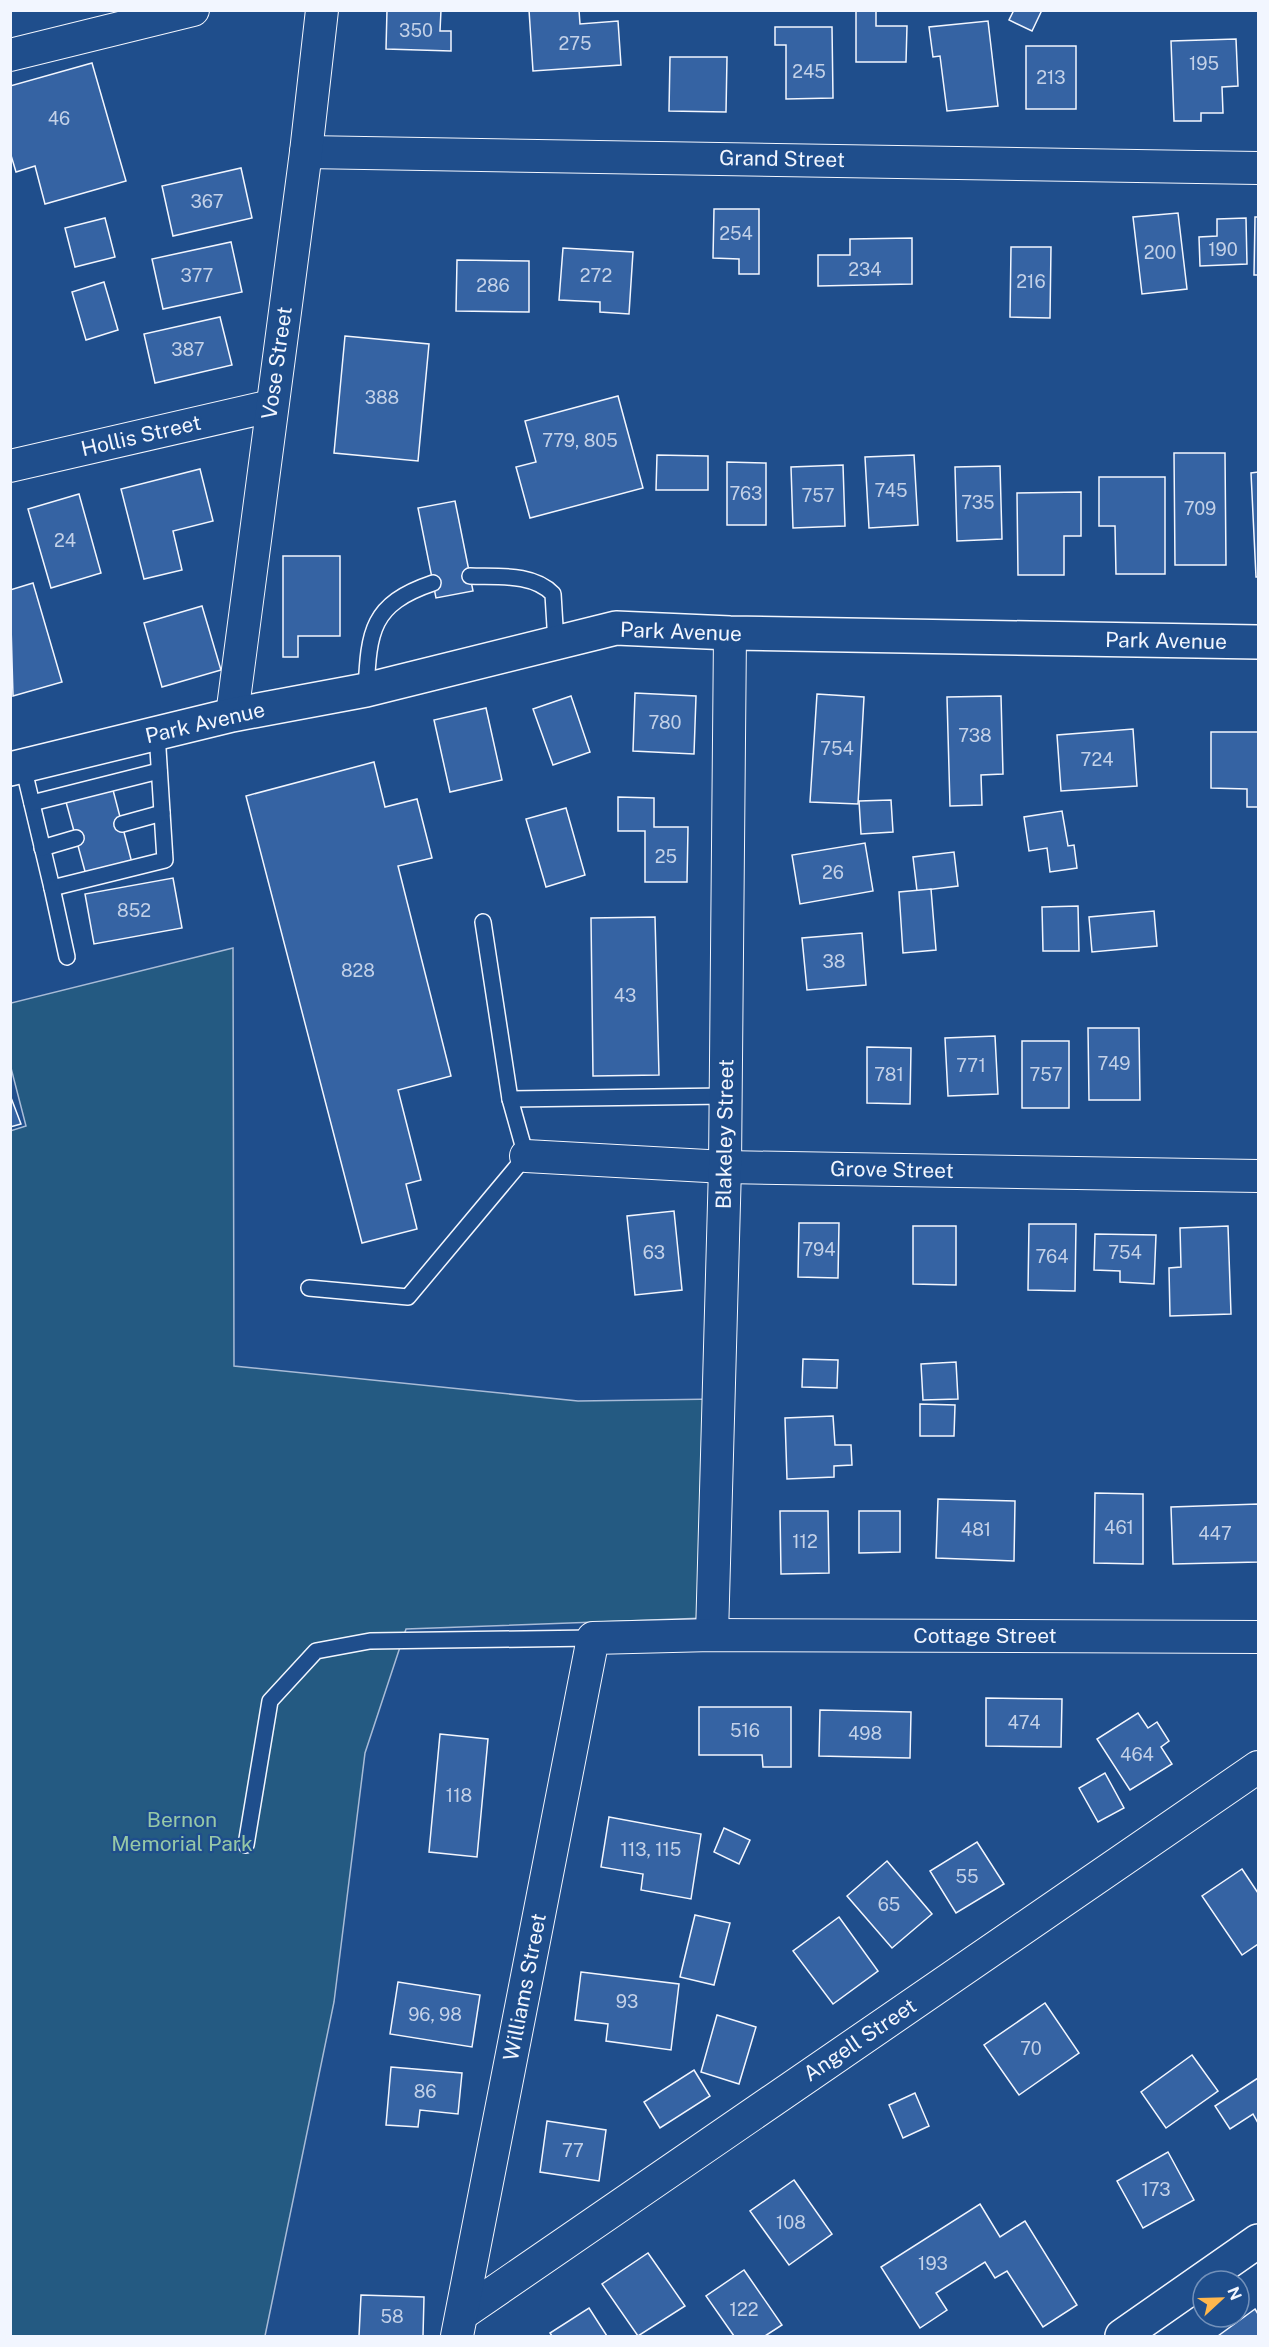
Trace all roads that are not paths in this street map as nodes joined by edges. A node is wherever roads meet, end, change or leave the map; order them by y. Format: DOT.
graph roads {
  1 [pos="193,10"];
  2 [pos="322,10"];
  3 [pos="10,55"];
  4 [pos="306,152"];
  5 [pos="1258,168"];
  6 [pos="271,406"];
  7 [pos="10,466"];
  8 [pos="470,576"];
  9 [pos="433,583"];
  10 [pos="730,633"];
  11 [pos="1258,642"];
  12 [pos="556,643"];
  13 [pos="366,690"];
  14 [pos="232,715"];
  15 [pos="157,733"];
  16 [pos="17,767"];
  17 [pos="159,771"];
  18 [pos="32,802"];
  19 [pos="162,813"];
  20 [pos="122,825"];
  21 [pos="76,838"];
  22 [pos="42,848"];
  23 [pos="52,888"];
  24 [pos="483,922"];
  25 [pos="67,957"];
  26 [pos="725,1096"];
  27 [pos="510,1099"];
  28 [pos="526,1156"];
  29 [pos="725,1167"];
  30 [pos="1258,1176"];
  31 [pos="309,1288"];
  32 [pos="712,1635"];
  33 [pos="1258,1637"];
  34 [pos="593,1638"];
  35 [pos="1258,1767"];
  36 [pos="246,1845"];
  37 [pos="1258,2241"];
  38 [pos="460,2325"];
  39 [pos="1122,2337"];
  1 -- 3 [label="street"];
  2 -- 4 [label="street, Vose Street"];
  4 -- 5 [label="street, Grand Street"];
  4 -- 6 [label="street, Vose Street"];
  6 -- 7 [label="street, Hollis Street"];
  6 -- 14 [label="street, Vose Street"];
  8 -- 12 [label="lane"];
  9 -- 13 [label="lane"];
  10 -- 11 [label="main road, Park Avenue"];
  10 -- 12 [label="main road, Park Avenue"];
  10 -- 26 [label="street, Blakeley Street"];
  12 -- 13 [label="main road, Park Avenue"];
  13 -- 14 [label="main road, Park Avenue"];
  14 -- 15 [label="main road, Park Avenue"];
  15 -- 16 [label="main road, Park Avenue"];
  15 -- 17 [label="lane"];
  16 -- 18 [label="lane"];
  17 -- 18 [label="lane"];
  17 -- 19 [label="lane"];
  18 -- 22 [label="lane"];
  19 -- 20 [label="lane"];
  19 -- 23 [label="lane"];
  21 -- 22 [label="lane"];
  22 -- 23 [label="lane"];
  23 -- 25 [label="lane"];
  24 -- 27 [label="lane"];
  26 -- 27 [label="lane"];
  26 -- 29 [label="street, Blakeley Street"];
  27 -- 28 [label="lane"];
  28 -- 29 [label="street, Grove Street"];
  28 -- 31 [label="lane"];
  29 -- 30 [label="street, Grove Street"];
  29 -- 32 [label="street, Blakeley Street"];
  32 -- 33 [label="street, Cottage Street"];
  32 -- 34 [label="street, Cottage Street"];
  34 -- 36 [label="lane"];
  34 -- 38 [label="street, Williams Street"];
  35 -- 38 [label="street, Angell Street"];
  37 -- 39 [label="main road"];
}
